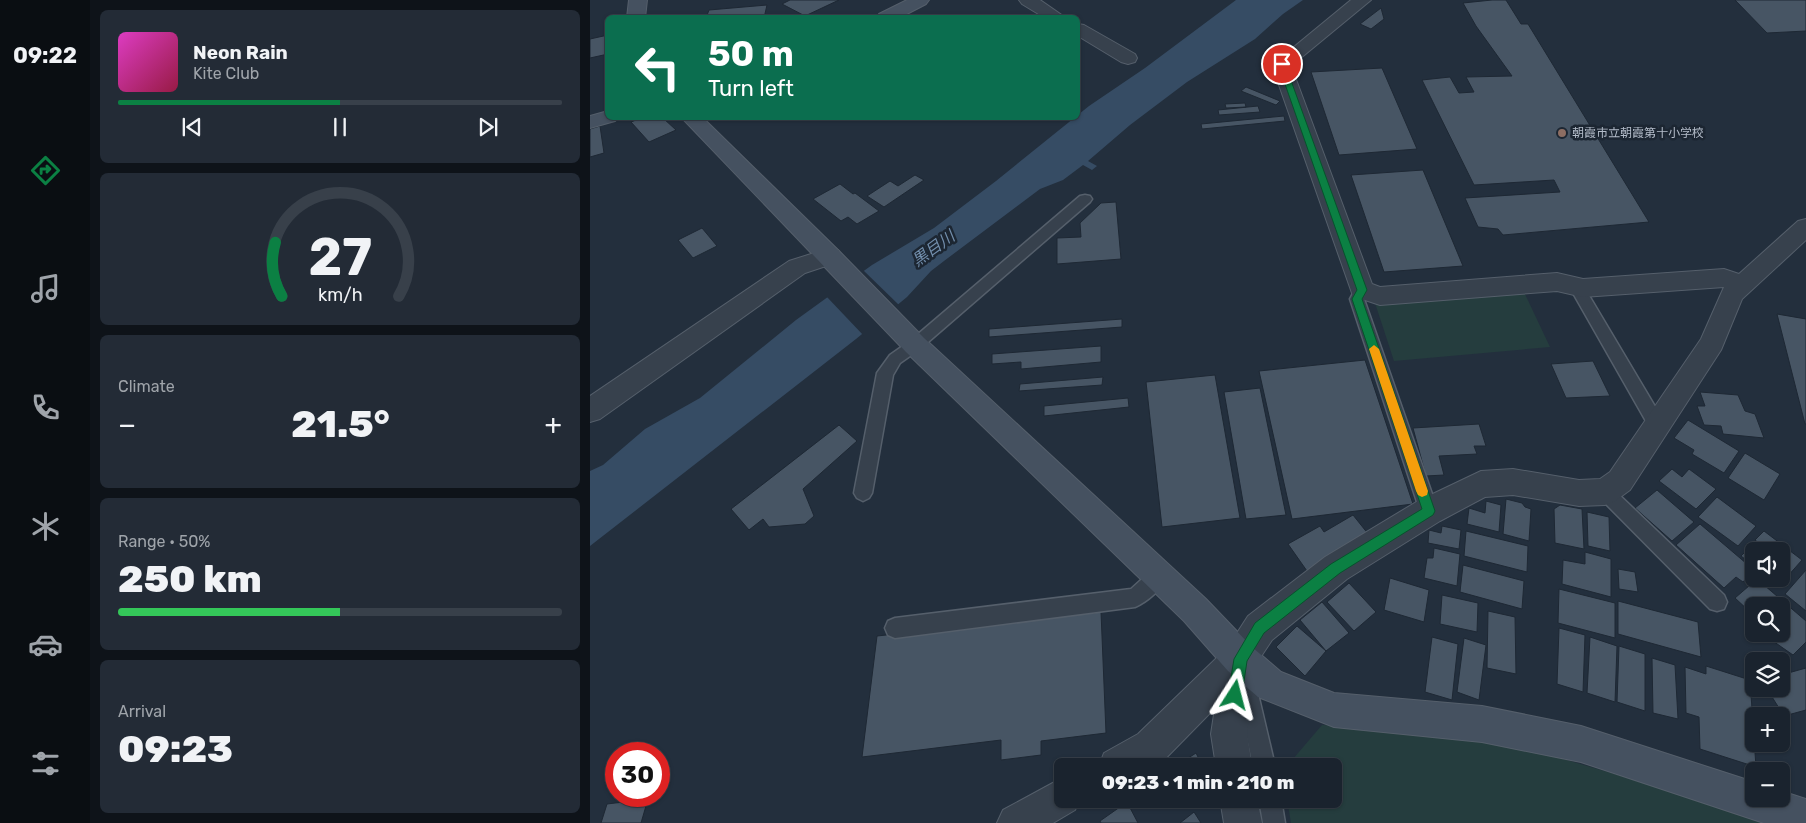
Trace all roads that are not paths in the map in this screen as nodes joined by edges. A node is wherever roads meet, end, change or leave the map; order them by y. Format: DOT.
graph roads {
  1 [pos="638,0"];
  2 [pos="920,0"];
  3 [pos="1028,0"];
  4 [pos="1362,0"];
  5 [pos="636,15"];
  6 [pos="891,15"];
  7 [pos="1053,15"];
  8 [pos="1080,29"];
  9 [pos="1128,58"];
  10 [pos="605,118"];
  11 [pos="694,120"];
  12 [pos="590,122"];
  13 [pos="1085,199"];
  14 [pos="1806,227"];
  15 [pos="830,256"];
  16 [pos="1743,284"];
  17 [pos="1576,286"];
  18 [pos="1362,290"];
  19 [pos="910,340"];
  20 [pos="590,411"];
  21 [pos="1658,425"];
  22 [pos="863,492"];
  23 [pos="1605,492"];
  24 [pos="1429,511"];
  25 [pos="1159,576"];
  26 [pos="1717,602"];
  27 [pos="895,628"];
  28 [pos="1240,659"];
  29 [pos="1131,758"];
  30 [pos="1233,758"];
  31 [pos="1262,758"];
  32 [pos="1054,802"];
  33 [pos="1240,808"];
  34 [pos="1272,808"];
  35 [pos="1806,818"];
  36 [pos="1016,823"];
  37 [pos="1243,823"];
  38 [pos="1274,823"];
  1 -- 5 [label="street"];
  2 -- 6 [label="street"];
  3 -- 7 [label="street"];
  4 -- 18 [label="street"];
  8 -- 9 [label="street"];
  10 -- 12 [label="street"];
  11 -- 15 [label="street"];
  13 -- 19 [label="lane"];
  14 -- 16 [label="street"];
  15 -- 19 [label="street"];
  15 -- 20 [label="street"];
  16 -- 17 [label="street"];
  16 -- 21 [label="street"];
  17 -- 18 [label="street"];
  17 -- 21 [label="lane"];
  18 -- 24 [label="lane"];
  19 -- 22 [label="lane"];
  19 -- 25 [label="street"];
  21 -- 23 [label="street"];
  23 -- 24 [label="street"];
  23 -- 26 [label="lane"];
  24 -- 28 [label="street"];
  25 -- 27 [label="lane"];
  25 -- 28 [label="street"];
  28 -- 29 [label="street"];
  28 -- 30 [label="street"];
  28 -- 31 [label="lane"];
  28 -- 35 [label="street"];
  32 -- 36 [label="street"];
  33 -- 37 [label="street"];
  34 -- 38 [label="lane"];
}
